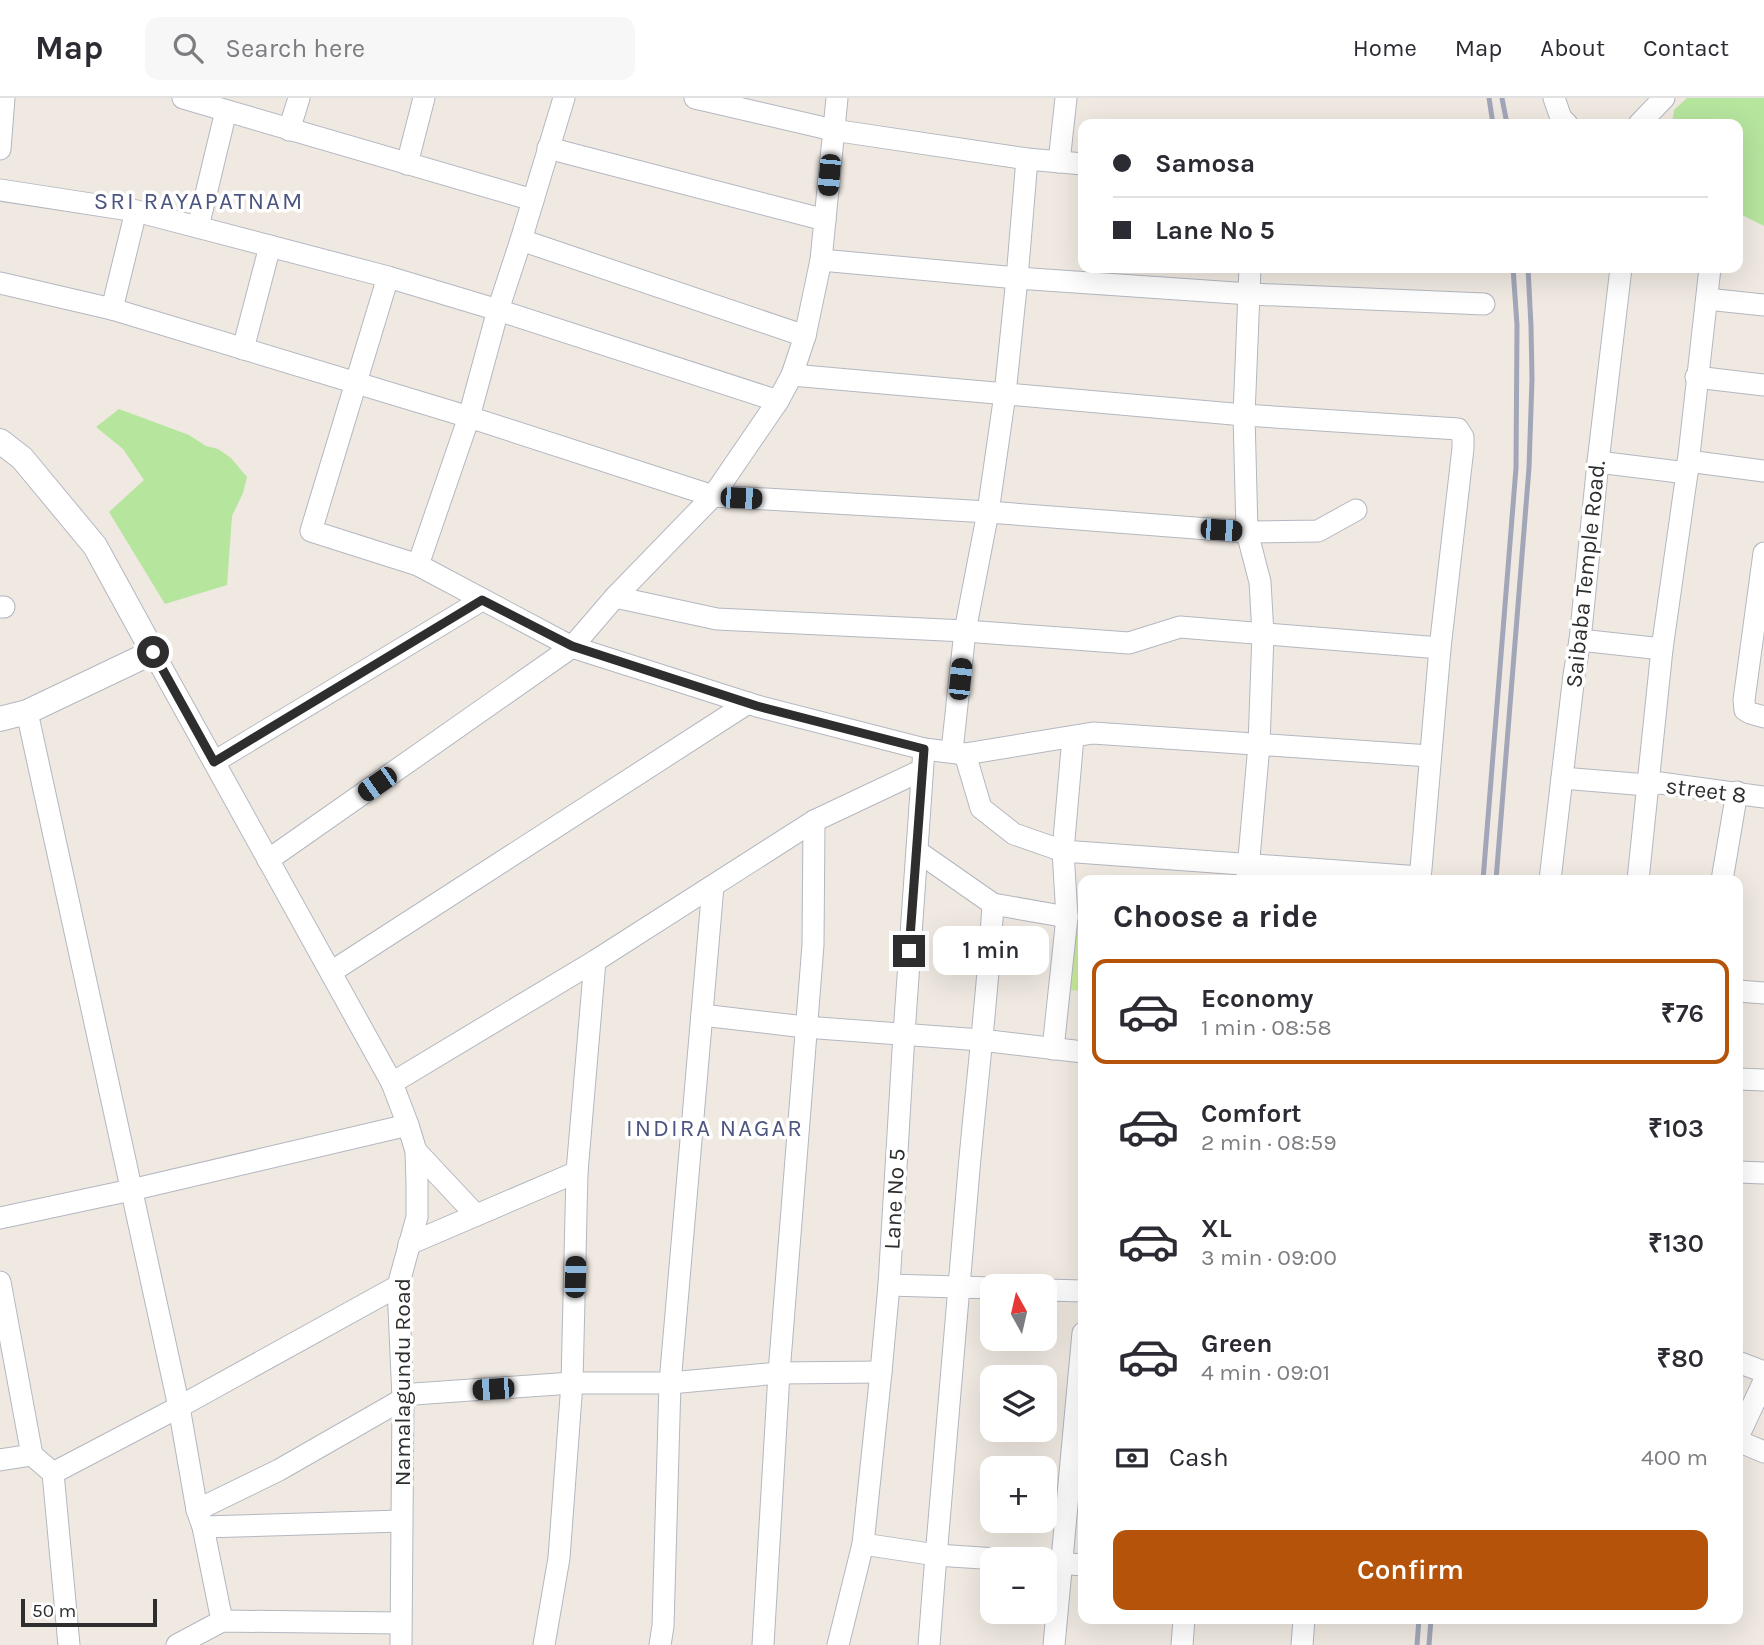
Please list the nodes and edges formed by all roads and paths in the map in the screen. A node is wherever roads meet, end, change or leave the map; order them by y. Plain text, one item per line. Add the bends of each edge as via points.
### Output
1 (4, 98) edge
2 (183, 98) edge
3 (299, 98) edge
4 (424, 98) edge
5 (564, 98) edge
6 (695, 98) edge
7 (836, 98) edge
8 (1066, 98) edge
9 (1554, 98) edge
10 (1664, 98) edge
11 (226, 111) junction
12 (1563, 119) edge
13 (1644, 119) edge
14 (289, 130) junction
15 (833, 131) junction
16 (548, 148) junction
17 (0, 149) edge
18 (1027, 159) junction
19 (1059, 162) junction
20 (407, 164) junction
21 (1078, 164) edge
22 (0, 191) edge
23 (533, 200) junction
24 (136, 211) junction
25 (825, 220) junction
26 (198, 227) junction
27 (521, 240) junction
28 (270, 246) junction
29 (821, 260) junction
30 (1250, 273) edge
31 (1620, 273) edge
32 (1710, 273) edge
33 (388, 277) junction
34 (1017, 278) junction
35 (0, 283) edge
36 (1250, 294) junction
37 (1707, 299) junction
38 (1483, 304) dead end
39 (1764, 305) edge
40 (112, 309) junction
41 (498, 310) junction
42 (805, 336) junction
43 (243, 349) junction
44 (792, 374) junction
45 (1696, 377) junction
46 (355, 383) junction
47 (1764, 385) edge
48 (1005, 394) junction
49 (778, 401) junction
50 (1244, 415) junction
51 (469, 417) junction
52 (0, 441) edge
53 (1598, 462) junction
54 (1687, 467) junction
55 (1764, 471) edge
56 (713, 496) junction
57 (1356, 510) dead end
58 (988, 512) junction
59 (1247, 532) junction
60 (1764, 553) edge
61 (418, 565) junction
62 (615, 597) junction
63 (482, 600) junction
64 (965, 631) junction
65 (1263, 635) junction
66 (1580, 640) junction
67 (572, 646) junction
68 (1440, 648) junction
69 (1662, 649) junction
70 (153, 652) junction
71 (748, 703) junction
72 (27, 712) junction
73 (1764, 717) edge
74 (0, 719) edge
75 (1073, 737) junction
76 (1259, 745) junction
77 (958, 752) junction
78 (1430, 756) junction
79 (923, 759) junction
80 (214, 762) junction
81 (1562, 778) junction
82 (1647, 785) junction
83 (1737, 792) junction
84 (1764, 797) edge
85 (814, 821) junction
86 (917, 851) junction
87 (1063, 851) junction
88 (268, 860) junction
89 (1248, 872) edge
90 (1322, 875) edge
91 (1420, 875) edge
92 (1551, 875) edge
93 (1638, 875) edge
94 (1724, 875) edge
95 (713, 886) junction
96 (993, 904) junction
97 (1067, 916) junction
98 (595, 961) junction
99 (331, 972) junction
100 (1743, 991) edge
101 (1764, 993) edge
102 (702, 1016) junction
103 (806, 1027) junction
104 (904, 1034) junction
105 (981, 1040) junction
106 (1054, 1049) junction
107 (1078, 1051) edge
108 (1743, 1079) edge
109 (1764, 1080) edge
110 (392, 1083) junction
111 (408, 1125) junction
112 (416, 1152) junction
113 (578, 1172) junction
114 (1743, 1172) edge
115 (1764, 1173) edge
116 (131, 1190) junction
117 (476, 1215) junction
118 (0, 1217) edge
119 (409, 1244) junction
120 (0, 1282) edge
121 (889, 1285) junction
122 (398, 1286) junction
123 (958, 1287) junction
124 (980, 1288) edge
125 (1057, 1290) edge
126 (1078, 1291) edge
127 (1743, 1364) edge
128 (881, 1372) junction
129 (1764, 1372) edge
130 (779, 1373) junction
131 (1764, 1381) edge
132 (572, 1383) junction
133 (670, 1383) junction
134 (1078, 1391) edge
135 (402, 1399) junction
136 (179, 1407) junction
137 (1743, 1428) edge
138 (1743, 1442) edge
139 (1764, 1452) edge
140 (32, 1455) junction
141 (0, 1460) edge
142 (53, 1473) junction
143 (200, 1518) junction
144 (401, 1521) junction
145 (863, 1544) junction
146 (936, 1555) junction
147 (980, 1558) edge
148 (1063, 1564) edge
149 (222, 1621) junction
150 (400, 1623) junction
151 (1184, 1624) edge
152 (1304, 1624) edge
153 (69, 1645) edge
154 (177, 1645) edge
155 (401, 1645) edge
156 (544, 1645) edge
157 (660, 1645) edge
158 (763, 1645) edge
159 (838, 1645) edge
160 (929, 1645) edge
161 (1054, 1645) edge
162 (1182, 1645) edge
163 (1302, 1645) edge

1 - 17 street
2 - 11 street
3 - 14 street
4 - 20 street
5 - 16 street
6 - 15 street
7 - 15 street
8 - 19 street
9 - 12 street
10 - 13 street
11 - 14 street
11 - 26 street
14 - 20 street
15 - 18 street
15 - 25 street
16 - 23 street
16 - 25 street
18 - 19 street
18 - 34 street
19 - 21 street
20 - 23 street
22 - 24 street
23 - 27 street
24 - 26 street
24 - 40 street
25 - 29 street
26 - 28 street
27 - 41 street
27 - 42 street
28 - 33 street
28 - 43 street
29 - 34 street
29 - 42 street
30 - 36 street
31 - 53 street, Saibaba Temple Road.
32 - 37 street
33 - 41 street
33 - 46 street
34 - 36 street
34 - 48 street
35 - 40 street
36 - 38 street
36 - 50 street
37 - 39 street
37 - 45 street
40 - 43 street
41 - 49 street
41 - 51 street
42 - 44 street
43 - 46 street
44 - 48 street
44 - 49 street
45 - 47 street
45 - 54 street
46 - 51 street
46 - 61 street via 311,531
48 - 50 street
48 - 58 street
49 - 56 street
50 - 59 street
50 - 68 street via 1458,429 1463,448
51 - 56 street
51 - 61 street
52 - 70 street via 22,458 95,546
53 - 54 street
53 - 66 street, Saibaba Temple Road.
54 - 55 street
54 - 69 street
56 - 58 street
56 - 62 street
57 - 59 street via 1318,531
58 - 59 street
58 - 64 street
59 - 65 street via 1260,582
60 - 73 street via 1744,700 1745,710
61 - 63 street
62 - 64 street via 717,619
62 - 67 street
63 - 67 street
63 - 80 street
64 - 65 street via 1129,643 1180,627
64 - 77 street
65 - 68 street
65 - 76 street
66 - 69 street
66 - 81 street, Saibaba Temple Road.
67 - 71 street
67 - 88 street
68 - 78 street
69 - 82 street
70 - 72 street
70 - 80 street, Namalagundu Road
71 - 79 street
71 - 99 street
72 - 74 street
72 - 116 street
75 - 76 street via 1093,733
75 - 77 street
75 - 87 street
76 - 78 street
76 - 89 street
77 - 79 street
77 - 87 street via 981,808 1014,834
78 - 91 street
79 - 85 street
79 - 86 street, Lane No 5
80 - 88 street, Namalagundu Road
81 - 82 street, street 8
81 - 92 street, Saibaba Temple Road.
82 - 83 street, street 8
82 - 93 street
83 - 84 street, street 8
83 - 94 street
85 - 95 street
85 - 103 street via 813,944
86 - 96 street
86 - 104 street, Lane No 5
87 - 89 street
87 - 97 street
88 - 99 street, Namalagundu Road
89 - 90 street
95 - 98 street
95 - 102 street
96 - 97 street
96 - 105 street
97 - 106 street
98 - 110 street
98 - 113 street
99 - 110 street, Namalagundu Road
100 - 101 street
102 - 103 street
102 - 133 street
103 - 104 street
103 - 130 street
104 - 105 street
104 - 121 street, Lane No 5
105 - 106 street
105 - 123 street
106 - 107 street
108 - 109 street
110 - 111 street, Namalagundu Road
111 - 112 street, Namalagundu Road
111 - 116 street
112 - 117 street
112 - 119 street, Namalagundu Road via 416,1217
113 - 117 street
113 - 132 street
114 - 115 street
116 - 118 street
116 - 136 street
117 - 119 street
119 - 122 street, Namalagundu Road
120 - 140 street
121 - 123 street
121 - 128 street, Lane No 5
122 - 135 street, Namalagundu Road
122 - 136 street
123 - 124 street
123 - 146 street
125 - 126 street
127 - 129 street
128 - 130 street
128 - 145 street, Lane No 5
130 - 133 street
130 - 158 street
131 - 137 street
132 - 133 street
132 - 135 street via 414,1394
132 - 156 street via 559,1558
133 - 157 street
134 - 148 street
135 - 143 street
135 - 144 street, Namalagundu Road
136 - 142 street
136 - 143 street
138 - 139 street
140 - 141 street
140 - 142 street
142 - 153 street
143 - 144 street
143 - 149 street
144 - 150 street, Namalagundu Road
145 - 146 street
145 - 159 street, Lane No 5
146 - 147 street
146 - 160 street
148 - 161 street
149 - 150 street
149 - 154 street
150 - 155 street, Namalagundu Road
151 - 162 street
152 - 163 street

